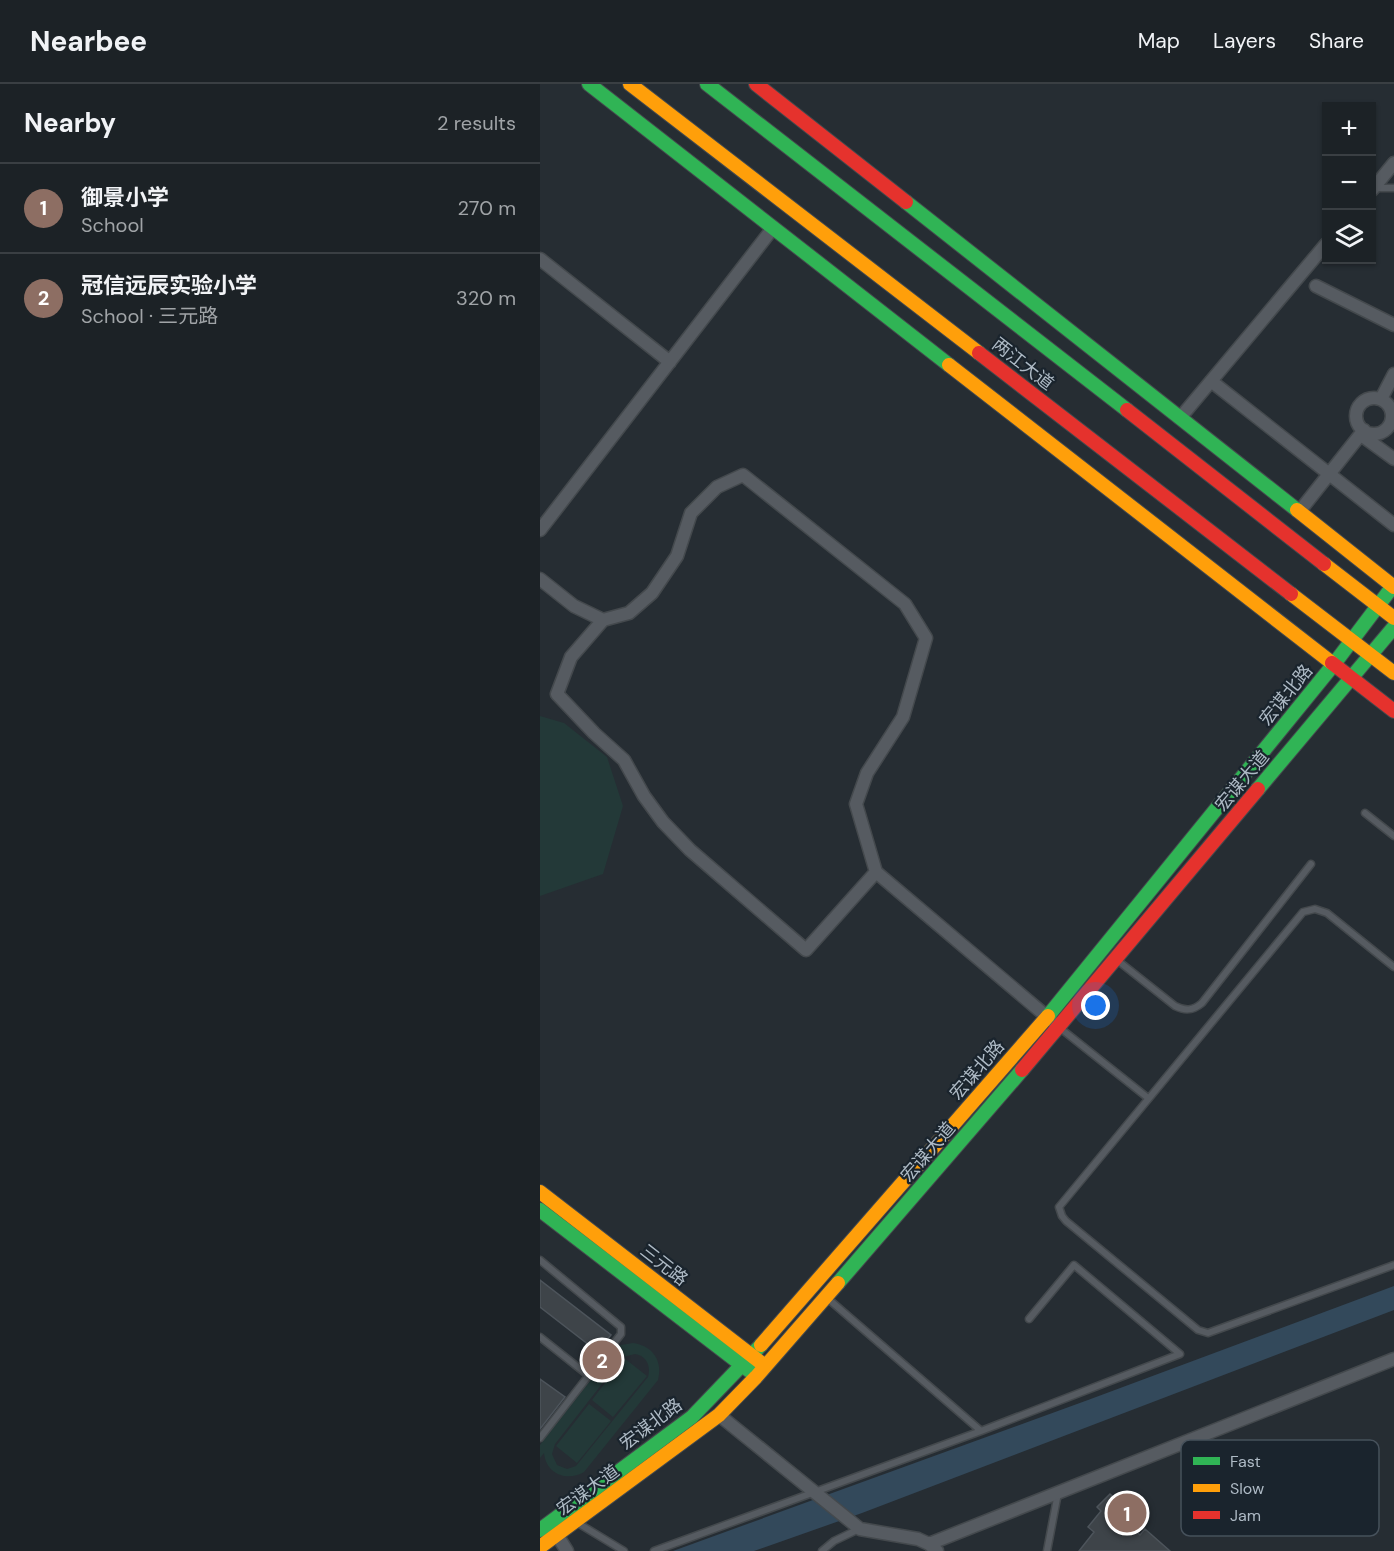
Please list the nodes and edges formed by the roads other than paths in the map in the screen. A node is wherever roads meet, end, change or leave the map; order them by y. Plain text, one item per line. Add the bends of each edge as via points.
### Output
1 (589, 84) edge
2 (630, 84) edge
3 (707, 84) edge
4 (756, 84) edge
5 (1394, 163) edge
6 (1376, 184) edge
7 (1394, 188) edge
8 (1376, 189) edge
9 (773, 228) junction
10 (1322, 248) edge
11 (540, 259) edge
12 (1316, 286) dead end
13 (1394, 325) edge
14 (670, 362) junction
15 (1394, 374) edge
16 (1211, 381) junction
17 (1381, 399) junction
18 (1180, 418) junction
19 (1393, 419) edge
20 (1363, 433) junction
21 (1394, 459) edge
22 (1329, 474) junction
23 (1299, 512) junction
24 (1394, 525) edge
25 (540, 530) edge
26 (540, 579) edge
27 (1394, 587) edge
28 (1378, 606) junction
29 (1394, 618) edge
30 (603, 620) junction
31 (1394, 627) edge
32 (1352, 640) junction
33 (1371, 655) junction
34 (1334, 664) junction
35 (1394, 673) edge
36 (1352, 678) junction
37 (1394, 711) edge
38 (1365, 813) dead end
39 (1394, 836) edge
40 (1311, 864) dead end
41 (876, 872) junction
42 (1117, 959) junction
43 (1394, 967) edge
44 (1047, 1017) junction
45 (1059, 1028) junction
46 (1148, 1098) junction
47 (540, 1192) edge
48 (540, 1209) edge
49 (540, 1260) edge
50 (1394, 1265) edge
51 (826, 1297) junction
52 (1029, 1320) dead end
53 (540, 1337) edge
54 (1394, 1359) edge
55 (747, 1361) junction
56 (761, 1371) junction
57 (589, 1376) junction
58 (719, 1415) junction
59 (981, 1431) junction
60 (540, 1438) edge
61 (1191, 1440) edge
62 (1181, 1444) edge
63 (813, 1492) junction
64 (1058, 1493) junction
65 (576, 1522) junction
66 (860, 1529) junction
67 (540, 1530) edge
68 (562, 1544) edge
69 (540, 1547) edge
70 (933, 1548) edge
71 (624, 1551) edge
72 (654, 1551) edge
73 (822, 1551) edge
74 (1047, 1551) edge

1 - 9 main road
2 - 32 main road, 两江大道
3 - 28 main road, 两江大道
4 - 18 main road
5 - 6 street
7 - 8 lane
9 - 14 street
9 - 34 main road
10 - 16 street
11 - 14 street
12 - 13 street
14 - 25 street
15 - 17 street
16 - 18 street
16 - 22 street
17 - 19 street via 1390,407
17 - 20 street via 1369,399 1359,407 1357,418
18 - 23 main road
19 - 20 street via 1382,432
20 - 21 street
20 - 22 street
22 - 23 street
22 - 24 street
23 - 27 main road
26 - 30 street via 574,606
27 - 28 main road, 宏谋北路
28 - 29 main road, 两江大道
28 - 32 main road, 宏谋北路
30 - 41 street via 571,657 557,694 624,760 663,822 690,850 806,950
30 - 41 street via 629,613 652,593 677,556 691,513 717,487 742,475 905,604 926,638 903,717 867,773 856,804
31 - 33 main road, 宏谋大道
32 - 33 main road, 两江大道
32 - 34 main road, 宏谋北路
33 - 35 main road, 两江大道
33 - 36 main road, 宏谋大道
34 - 36 main road
34 - 44 main road, 宏谋北路
36 - 37 main road
36 - 42 main road, 宏谋大道
38 - 39 lane
40 - 42 lane via 1194,1009 1175,1006
41 - 44 street
42 - 45 main road, 宏谋大道
43 - 46 lane via 1327,913 1306,910
44 - 45 street
44 - 55 main road, 宏谋北路
45 - 46 lane
45 - 51 main road, 宏谋大道
46 - 50 lane via 1060,1203 1059,1212 1198,1330 1208,1333
47 - 55 main road, 三元路
48 - 55 main road, 三元路
49 - 57 lane via 621,1327 621,1334
51 - 56 main road, 宏谋大道
51 - 59 lane
52 - 59 lane via 1074,1264 1180,1354
53 - 57 lane
54 - 61 street
55 - 56 main road, 三元路
55 - 67 main road, 宏谋北路 via 692,1417
56 - 58 main road, 宏谋大道
57 - 60 lane
58 - 63 street
58 - 65 main road, 宏谋大道
59 - 63 lane
62 - 64 street
63 - 66 street
63 - 72 lane
64 - 70 street
64 - 74 lane
65 - 68 main road, 宏谋大道
65 - 71 lane
66 - 70 street via 918,1539
66 - 73 lane
68 - 69 main road, 宏谋大道

